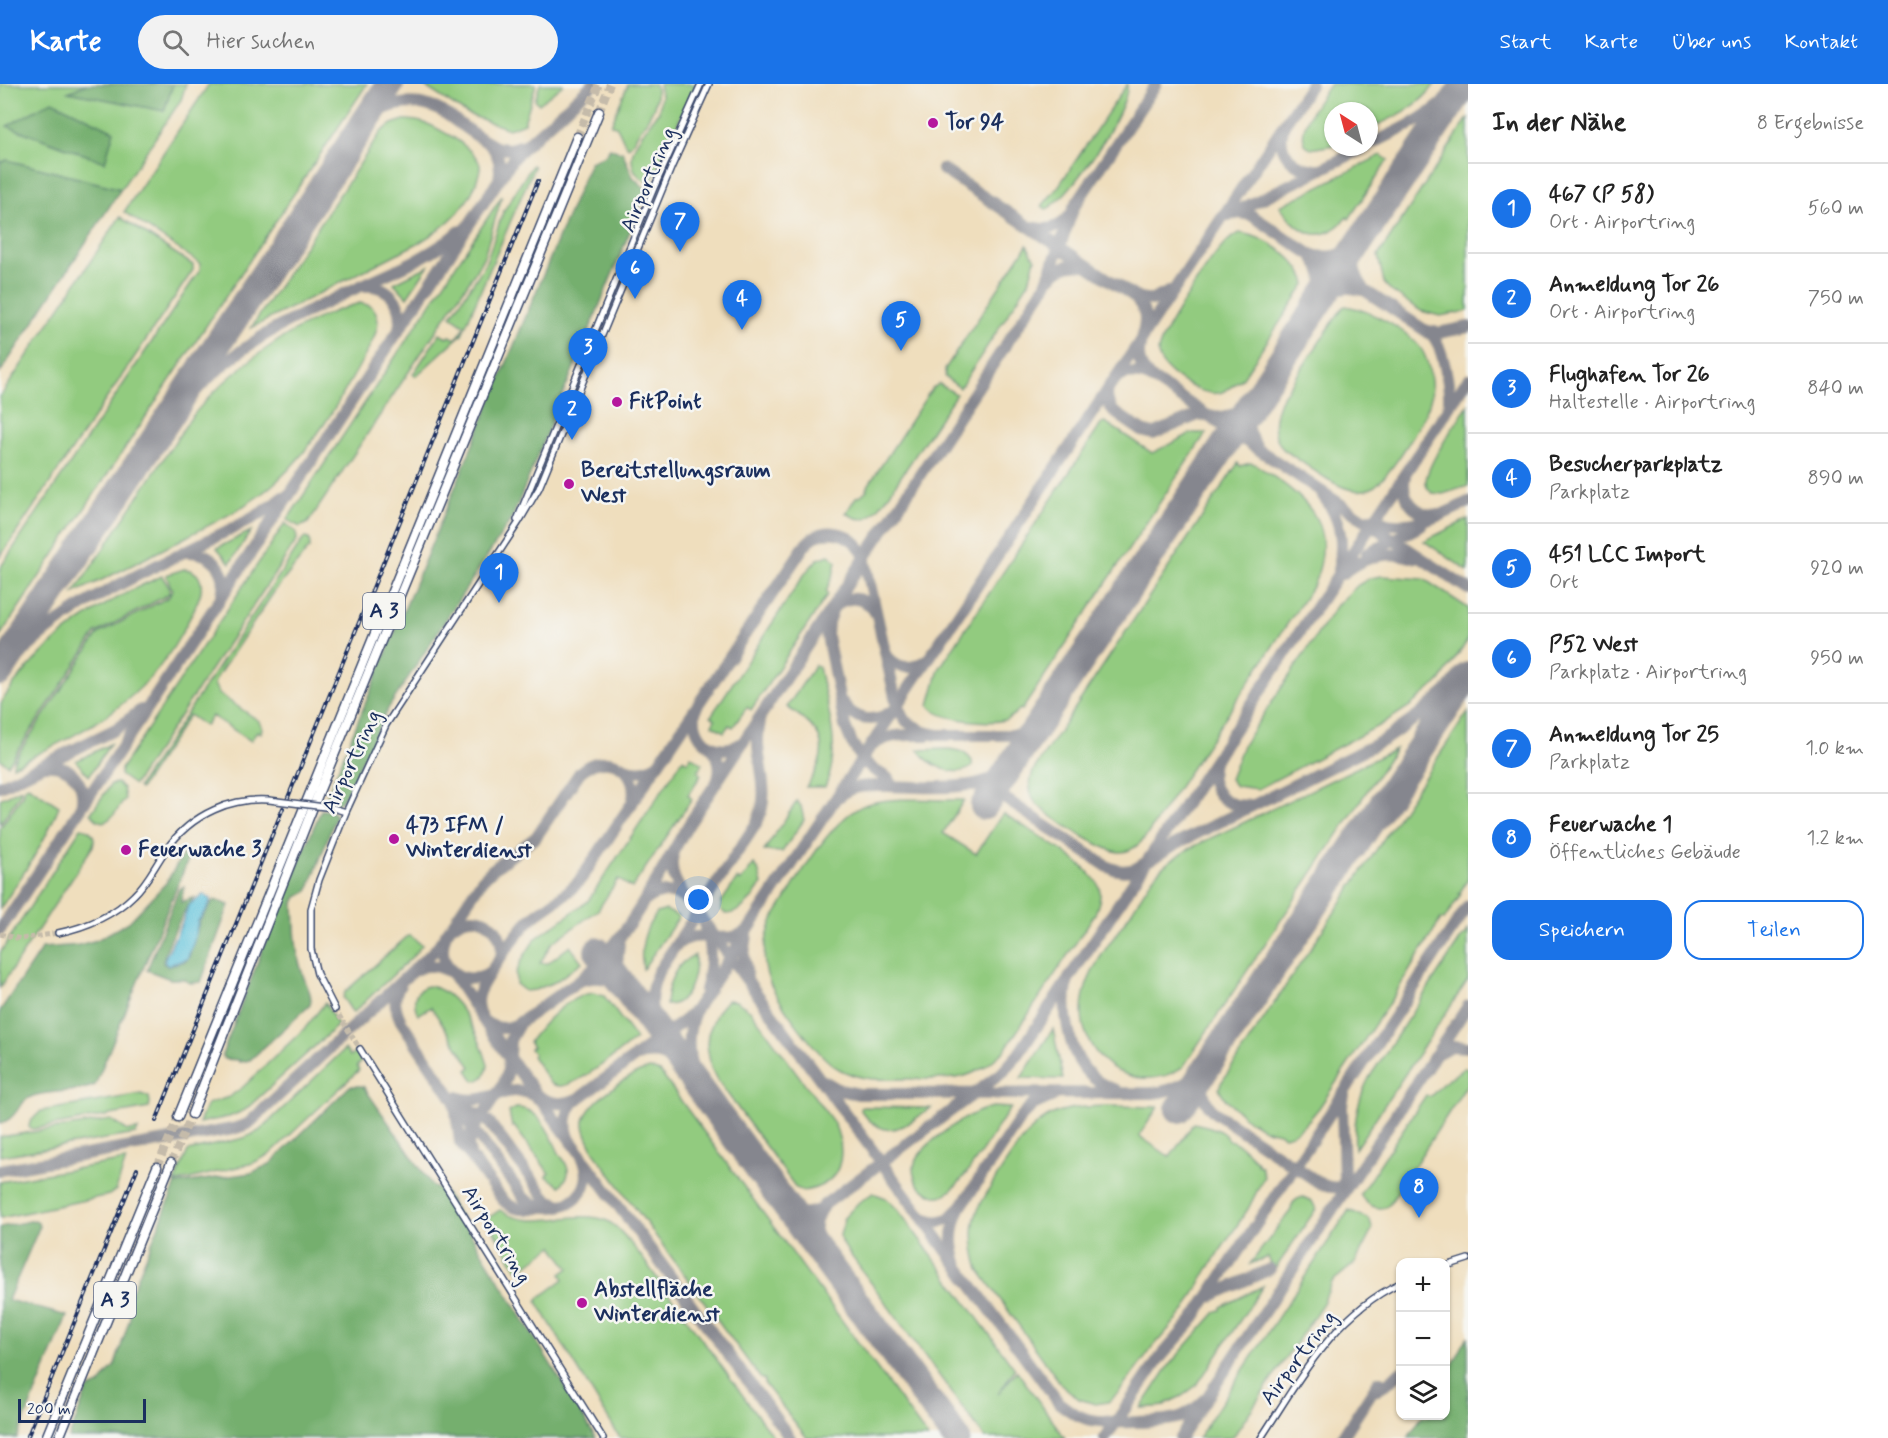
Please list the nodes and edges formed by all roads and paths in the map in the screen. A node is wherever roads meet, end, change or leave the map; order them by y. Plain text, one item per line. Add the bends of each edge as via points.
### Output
1 (701, 84) edge
2 (710, 84) edge
3 (599, 112) tunnel mouth
4 (577, 137) tunnel mouth
5 (501, 550) junction
6 (346, 812) junction
7 (57, 933) tunnel mouth
8 (335, 1009) tunnel mouth
9 (360, 1049) tunnel mouth
10 (192, 1114) tunnel mouth
11 (178, 1117) tunnel mouth
12 (171, 1163) tunnel mouth
13 (157, 1167) tunnel mouth
14 (1468, 1259) edge
15 (1450, 1265) edge
16 (1396, 1286) edge
17 (46, 1438) edge
18 (59, 1438) edge
19 (603, 1438) edge
20 (1261, 1438) edge

1 - 5 street, Airportring via 654,188 526,501
2 - 5 street, Airportring via 672,166 545,475
3 - 10 highway, A 3 via 315,803
4 - 11 highway, A 3
5 - 6 street, Airportring via 386,725
6 - 7 street, bridge via 277,801 230,804 199,817 178,835 145,882 121,907 93,923
6 - 8 street, Airportring via 314,895 309,926 315,969
9 - 19 street, Airportring
12 - 18 highway, A 3
13 - 17 highway, A 3
14 - 15 street
16 - 20 street, Airportring via 1364,1305 1332,1336

